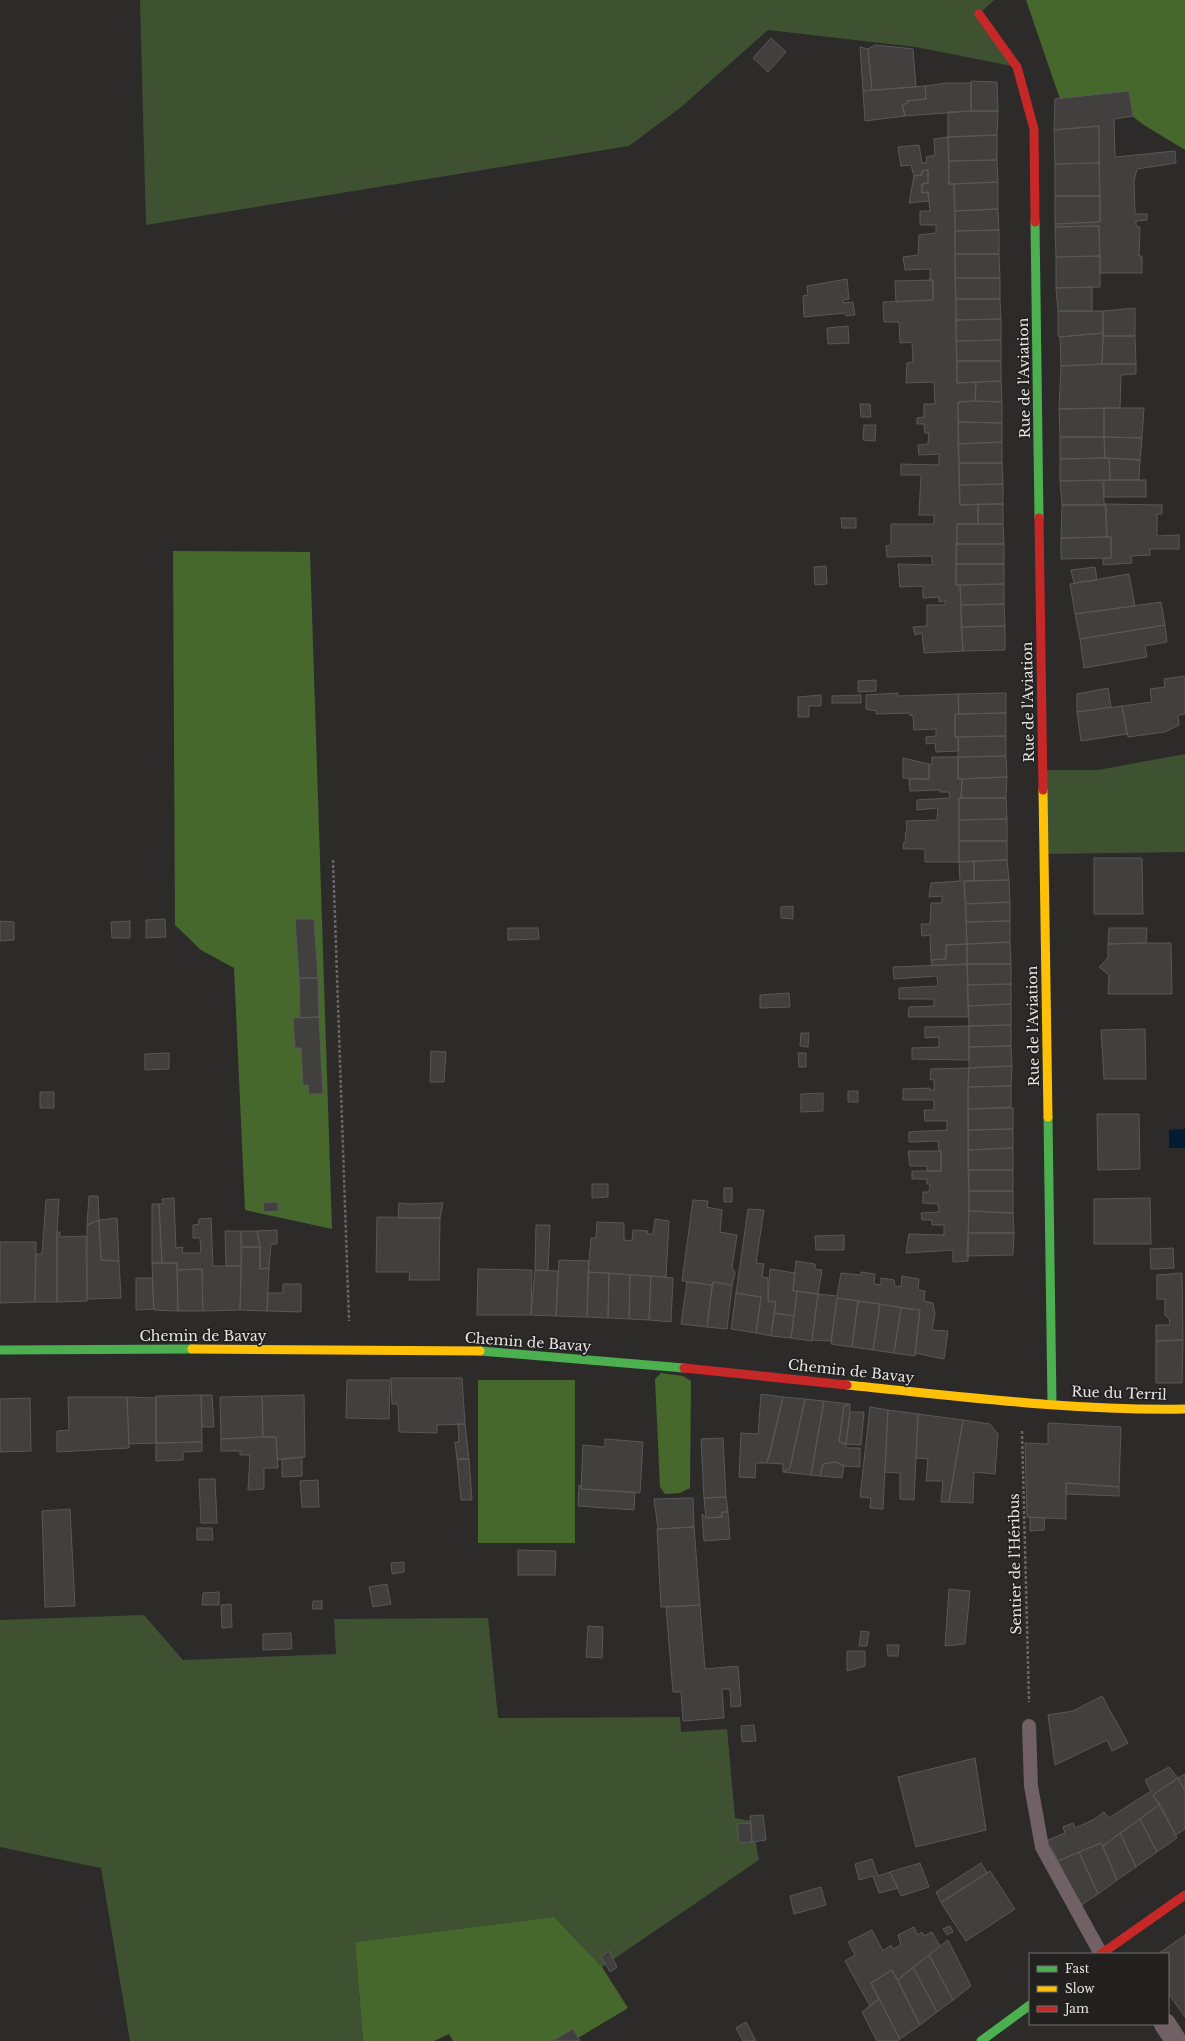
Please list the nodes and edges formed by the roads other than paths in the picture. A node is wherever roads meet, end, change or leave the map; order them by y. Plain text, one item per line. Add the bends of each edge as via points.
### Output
1 (979, 14) dead end
2 (0, 1350) edge
3 (1052, 1404) junction
4 (1185, 1410) edge
5 (1029, 1726) road end
6 (1185, 1895) edge
7 (1109, 1952) edge
8 (1029, 2006) edge
9 (1166, 2025) edge
10 (981, 2041) edge
11 (1176, 2041) edge

1 - 3 street, Rue de l'Aviation via 1017,67 1034,129
2 - 3 street, Chemin de Bavay via 484,1351
3 - 4 street, Rue du Terril via 1134,1410
5 - 7 lane via 1031,1786 1042,1846
6 - 7 street
8 - 10 street
9 - 11 street

